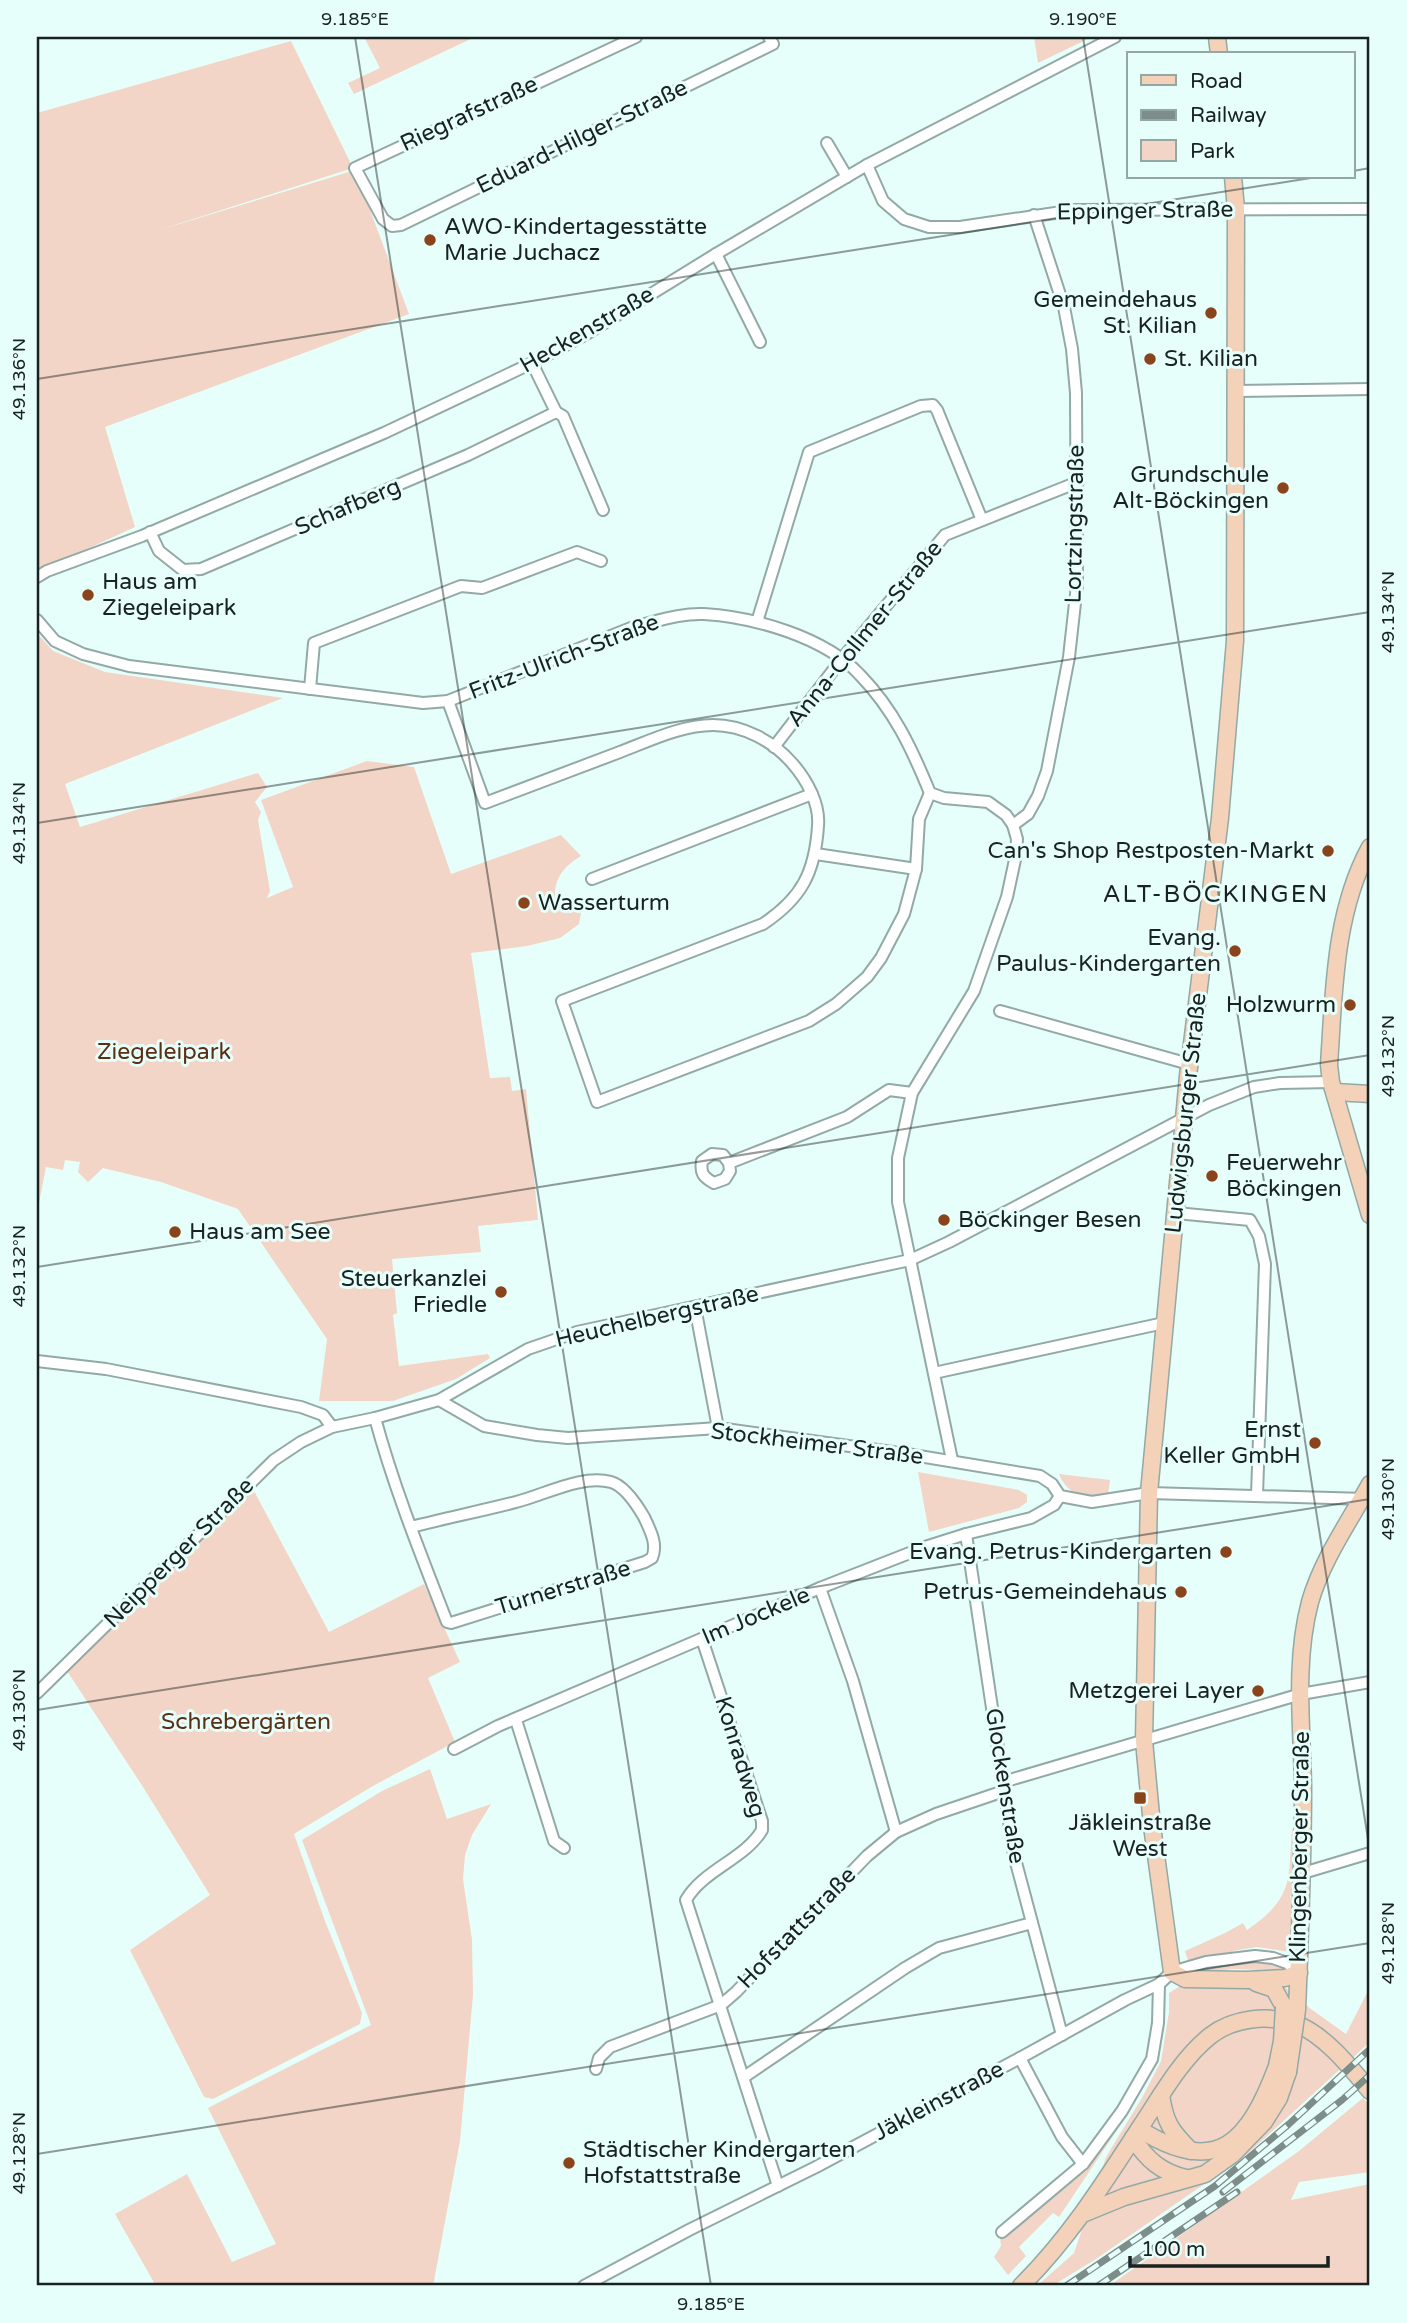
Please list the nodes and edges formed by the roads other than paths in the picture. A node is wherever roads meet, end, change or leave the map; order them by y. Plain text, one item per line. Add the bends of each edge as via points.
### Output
1 (636, 37) edge
2 (769, 37) edge
3 (1115, 37) edge
4 (827, 142) dead end
5 (867, 165) junction
6 (847, 177) junction
7 (1233, 178) edge
8 (1236, 209) junction
9 (1370, 209) edge
10 (1034, 215) junction
11 (383, 219) joint
12 (716, 254) junction
13 (760, 342) dead end
14 (532, 363) junction
15 (1370, 389) edge
16 (1236, 391) junction
17 (556, 411) junction
18 (1078, 482) junction
19 (603, 510) dead end
20 (982, 520) junction
21 (150, 533) junction
22 (601, 561) dead end
23 (37, 577) edge
24 (37, 620) edge
25 (757, 622) junction
26 (841, 660) junction
27 (310, 689) junction
28 (447, 701) junction
29 (774, 747) junction
30 (930, 793) junction
31 (812, 794) junction
32 (1013, 825) junction
33 (1370, 847) edge
34 (816, 855) junction
35 (916, 869) junction
36 (592, 879) dead end
37 (1000, 1011) dead end
38 (1189, 1064) junction
39 (1333, 1087) junction
40 (912, 1093) junction
41 (1370, 1094) edge
42 (1185, 1118) junction
43 (729, 1163) dead end
44 (1176, 1213) junction
45 (1370, 1215) edge
46 (910, 1260) junction
47 (695, 1307) junction
48 (1164, 1323) junction
49 (37, 1361) edge
50 (934, 1373) junction
51 (439, 1400) junction
52 (375, 1418) junction
53 (332, 1427) junction
54 (718, 1428) junction
55 (952, 1460) junction
56 (1370, 1484) edge
57 (1149, 1493) junction
58 (1257, 1495) junction
59 (1060, 1496) junction
60 (1366, 1499) edge
61 (411, 1527) junction
62 (966, 1534) junction
63 (820, 1588) junction
64 (702, 1639) junction
65 (1370, 1682) edge
66 (37, 1693) edge
67 (1301, 1694) junction
68 (516, 1720) junction
69 (1144, 1741) junction
70 (454, 1749) dead end
71 (1004, 1787) junction
72 (895, 1832) junction
73 (564, 1847) dead end
74 (1370, 1853) edge
75 (1303, 1873) junction
76 (1032, 1923) junction
77 (1172, 1972) junction
78 (1298, 1973) junction
79 (1247, 1980) junction
80 (1159, 1984) junction
81 (721, 2006) junction
82 (1290, 2008) junction
83 (1062, 2035) junction
84 (1020, 2058) junction
85 (596, 2069) dead end
86 (1283, 2069) junction
87 (744, 2077) junction
88 (1370, 2091) edge
89 (1161, 2095) junction
90 (1136, 2134) junction
91 (1193, 2152) junction
92 (1083, 2164) junction
93 (1188, 2178) junction
94 (778, 2186) junction
95 (1085, 2213) junction
96 (1002, 2232) dead end
97 (584, 2286) edge
98 (1021, 2286) edge

1 - 11 street, Riegrafstraße via 355,168
2 - 11 street, Eduard-Hilger-Straße via 773,44 401,225
3 - 5 street, Heckenstraße
4 - 6 street
5 - 6 street, Heckenstraße
5 - 10 street, Eppinger Straße via 883,201 904,219 929,227 960,227
6 - 12 street, Heckenstraße
7 - 8 street, Ludwigsburger Straße
8 - 9 street, Eppinger Straße
8 - 10 street, Eppinger Straße via 1075,210
8 - 16 street, Ludwigsburger Straße
10 - 18 street, Lortzingstraße via 1064,307 1072,349
12 - 13 street
12 - 14 street, Heckenstraße
14 - 17 street
14 - 21 street, Heckenstraße via 384,433
15 - 16 street
16 - 38 street, Ludwigsburger Straße via 1235,640 1220,818
17 - 19 street via 563,416
17 - 21 street, Schafberg via 468,455 201,569 183,570 159,551
18 - 20 street, Anna-Collmer-Straße
18 - 32 street, Lortzingstraße via 1077,584 1059,715 1038,796 1028,814
20 - 25 street via 933,405 809,452
20 - 26 street, Anna-Collmer-Straße via 946,535
21 - 23 street, Heckenstraße
22 - 27 street via 577,552 482,588 461,586 314,643
24 - 27 street, Fritz-Ulrich-Straße via 55,641 129,666
25 - 26 street, Fritz-Ulrich-Straße via 802,635
25 - 28 street, Fritz-Ulrich-Straße via 702,614 636,626
26 - 29 street, Anna-Collmer-Straße
26 - 30 street, Fritz-Ulrich-Straße via 859,673 893,716
27 - 28 street, Fritz-Ulrich-Straße via 423,703
28 - 29 street via 485,803 678,731 713,725 741,729
29 - 31 street via 796,767
30 - 32 street via 988,802
30 - 35 street via 919,820
31 - 34 street via 818,818
31 - 36 street
32 - 40 street via 1016,855 1007,897 974,991
33 - 39 street via 1348,899 1337,964 1329,1065
34 - 35 street
34 - 35 street via 795,896 763,924 562,1001 597,1102 779,1034 836,1004 881,958 904,914
37 - 38 street
38 - 42 street, Ludwigsburger Straße
39 - 41 street
39 - 42 street, Heuchelbergstraße via 1280,1083 1254,1087
39 - 45 street
40 - 43 street via 889,1090 847,1117
40 - 46 street via 898,1158 898,1202
42 - 44 street, Ludwigsburger Straße
42 - 46 street, Heuchelbergstraße
44 - 48 street, Ludwigsburger Straße
44 - 58 street via 1250,1220 1259,1236 1265,1264
46 - 47 street, Heuchelbergstraße
46 - 50 street
47 - 51 street, Heuchelbergstraße via 577,1332 528,1349
47 - 54 street
48 - 50 street
48 - 57 street, Ludwigsburger Straße
49 - 53 street via 301,1407 323,1415
50 - 55 street
51 - 52 street, Heuchelbergstraße
51 - 54 street, Stockheimer Straße via 484,1426 557,1437
52 - 53 street, Heuchelbergstraße
52 - 61 street, Turnerstraße
53 - 66 street, Neipperger Straße via 274,1460
54 - 55 street, Stockheimer Straße
55 - 59 street, Stockheimer Straße via 1040,1476 1052,1483
56 - 60 street, Klingenberger Straße
57 - 58 street, Stockheimer Straße
57 - 59 street, Stockheimer Straße via 1092,1502
57 - 69 street, Ludwigsburger Straße
58 - 60 street, Stockheimer Straße
59 - 62 street, Im Jockele via 1054,1505 1031,1518
60 - 67 street, Klingenberger Straße via 1331,1552 1311,1600
61 - 61 street, Turnerstraße via 447,1622 452,1623 645,1562 652,1558 655,1547 629,1495 614,1483 601,1481
62 - 63 street, Im Jockele
62 - 71 street, Glockenstraße
63 - 64 street, Im Jockele
63 - 72 street via 853,1681
64 - 68 street, Im Jockele
64 - 81 street, Konradweg via 762,1821 758,1837 686,1900
65 - 67 street, Hofstattstraße
67 - 69 street, Hofstattstraße
67 - 75 street, Klingenberger Straße
68 - 70 street, Im Jockele
68 - 73 street via 554,1841
69 - 71 street, Hofstattstraße
69 - 77 street, Ludwigsburger Straße
71 - 72 street, Hofstattstraße
71 - 76 street, Glockenstraße via 1014,1855
72 - 81 street, Hofstattstraße
74 - 75 street
75 - 78 street, Klingenberger Straße
76 - 83 street, Glockenstraße
76 - 87 street via 939,1948
77 - 78 street, Jäkleinstraße via 1255,1956 1287,1963
77 - 79 street via 1185,1979
77 - 80 street, Jäkleinstraße
78 - 79 street
78 - 82 street, Klingenberger Straße
79 - 82 street via 1274,1989
80 - 83 street, Jäkleinstraße
80 - 92 street via 1152,2059
81 - 85 street, Hofstattstraße via 610,2048 599,2058
81 - 87 street
82 - 86 street, Klingenberger Straße, bridge
83 - 84 street, Jäkleinstraße
84 - 92 street via 1062,2137
84 - 94 street, Jäkleinstraße
86 - 91 street via 1241,2133 1211,2151
86 - 93 street, Klingenberger Straße via 1279,2098 1250,2139 1205,2174
87 - 94 street
88 - 89 street via 1313,2034 1297,2024 1262,2018 1231,2025 1210,2036
89 - 90 street
89 - 91 street via 1166,2122
90 - 91 street
90 - 93 street via 1153,2164
90 - 95 street
92 - 96 street
93 - 95 street, Klingenberger Straße
94 - 97 street, Jäkleinstraße
95 - 98 street

